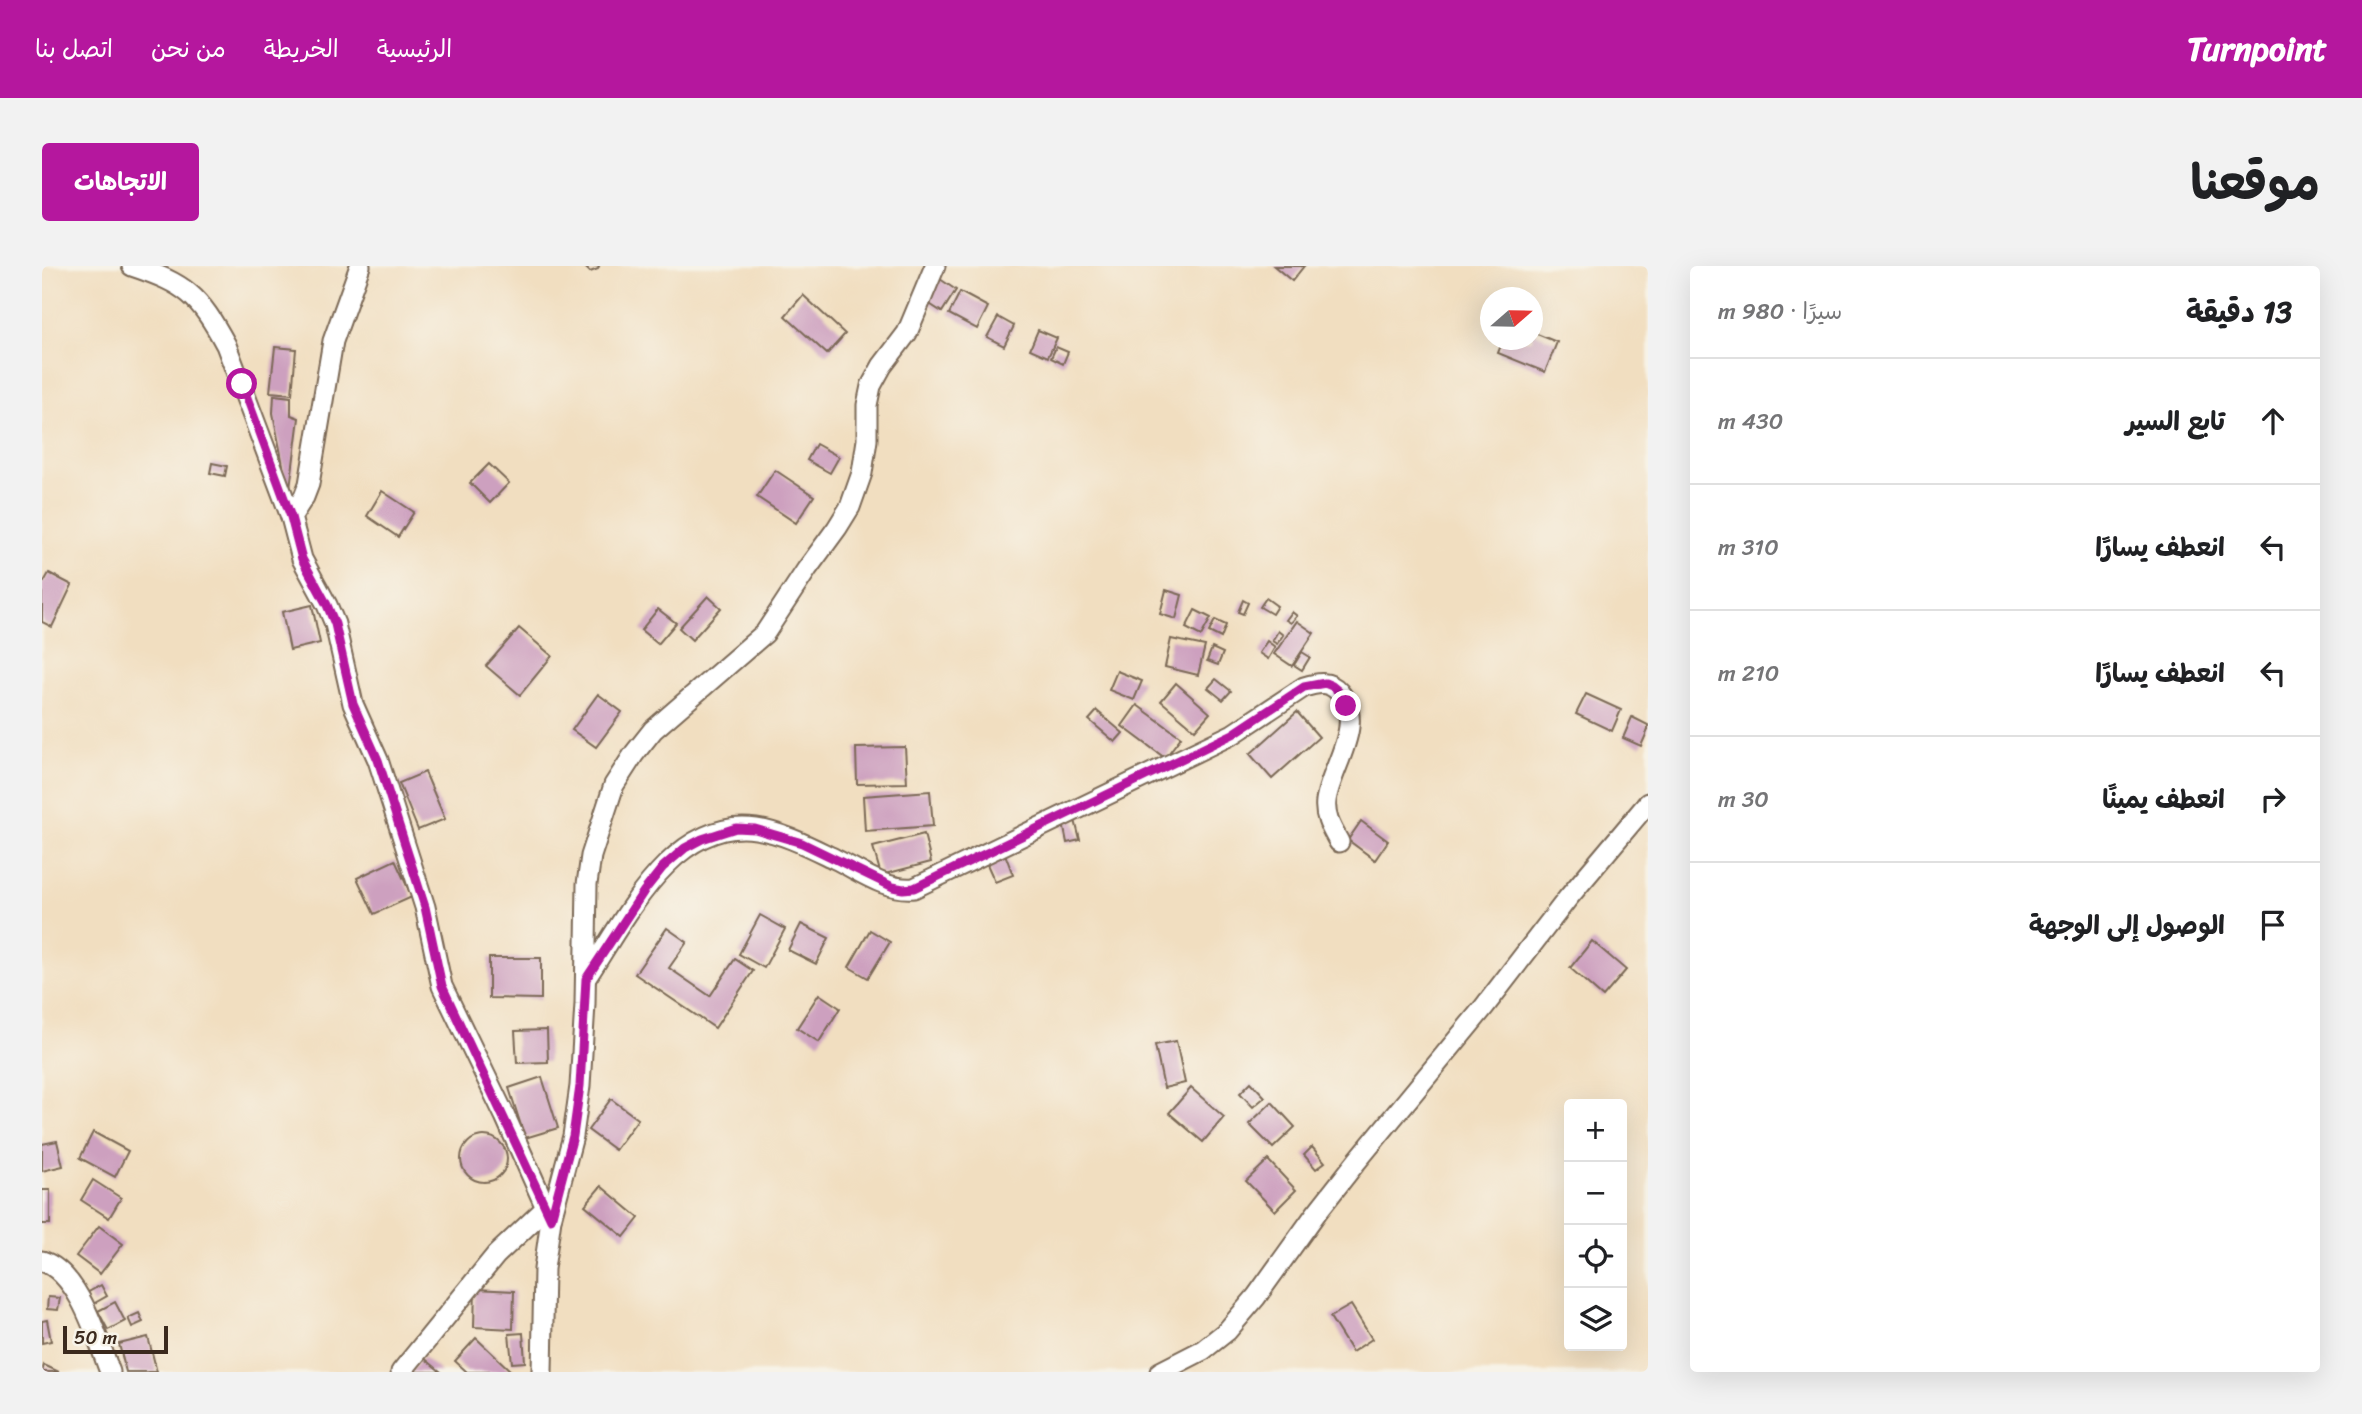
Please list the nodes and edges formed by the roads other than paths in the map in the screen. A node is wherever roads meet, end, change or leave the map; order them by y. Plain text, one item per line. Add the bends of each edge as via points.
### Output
1 (132, 266) edge
2 (360, 266) edge
3 (934, 266) edge
4 (291, 517) junction
5 (1648, 803) edge
6 (1339, 842) dead end
7 (586, 979) junction
8 (548, 1214) junction
9 (42, 1261) edge
10 (110, 1372) edge
11 (401, 1372) edge
12 (542, 1372) edge
13 (1160, 1372) edge

1 - 4 street via 186,289 213,321 242,384
2 - 4 street via 333,341 309,484
3 - 7 street via 907,333 871,386 862,473 850,508 765,633 653,730 614,785 587,884
4 - 8 street via 302,559 335,624 353,704 378,760 425,907 442,986
5 - 13 street via 1357,1161 1234,1323 1203,1350
6 - 7 street via 1326,817 1326,802 1347,737 1346,706 1332,686 1315,684 1233,734 914,888 893,887 802,843 755,829 736,828 702,839 663,867
7 - 8 street via 573,1136
8 - 11 street via 496,1255
8 - 12 street
9 - 10 street via 64,1275 75,1292

